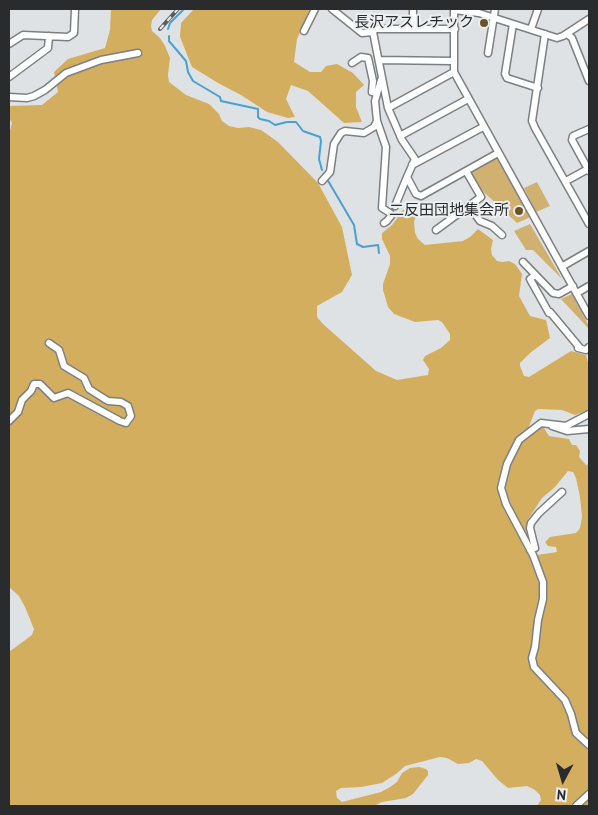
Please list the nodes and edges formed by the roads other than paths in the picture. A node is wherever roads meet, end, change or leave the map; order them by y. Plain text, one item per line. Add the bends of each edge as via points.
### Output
1 (75, 9) edge
2 (314, 9) edge
3 (332, 9) edge
4 (413, 9) edge
5 (454, 9) edge
6 (495, 9) edge
7 (538, 9) edge
8 (494, 18) junction
9 (589, 19) edge
10 (513, 24) junction
11 (413, 29) junction
12 (531, 29) junction
13 (455, 30) junction
14 (304, 31) dead end
15 (372, 32) junction
16 (545, 34) junction
17 (567, 34) junction
18 (49, 36) junction
19 (9, 44) edge
20 (138, 53) dead end
21 (488, 53) dead end
22 (378, 60) junction
23 (453, 61) junction
24 (352, 63) dead end
25 (587, 70) edge
26 (454, 72) junction
27 (9, 77) edge
28 (382, 79) junction
29 (589, 81) edge
30 (538, 88) junction
31 (376, 93) junction
32 (9, 97) edge
33 (468, 99) junction
34 (388, 108) junction
35 (377, 121) junction
36 (483, 127) junction
37 (589, 128) edge
38 (400, 136) junction
39 (498, 154) junction
40 (412, 166) junction
41 (589, 170) edge
42 (466, 171) junction
43 (407, 177) junction
44 (322, 181) dead end
45 (566, 181) junction
46 (395, 206) dead end
47 (469, 206) junction
48 (384, 223) dead end
49 (589, 224) edge
50 (436, 230) dead end
51 (502, 235) dead end
52 (589, 251) edge
53 (523, 262) dead end
54 (563, 266) junction
55 (535, 275) junction
56 (573, 286) junction
57 (589, 286) edge
58 (577, 293) junction
59 (589, 316) edge
60 (49, 342) dead end
61 (589, 348) edge
62 (589, 414) edge
63 (9, 420) edge
64 (552, 424) junction
65 (589, 428) edge
66 (562, 492) dead end
67 (530, 550) junction
68 (589, 745) edge
69 (589, 794) edge
70 (576, 806) edge

1 - 18 street via 74,33 68,37
2 - 14 street
3 - 15 street via 362,33
4 - 11 street
5 - 8 street
5 - 13 street
6 - 8 street
7 - 12 street
8 - 10 street
8 - 21 street
9 - 17 street
10 - 12 street
10 - 30 street via 505,74 507,78
11 - 13 street
11 - 15 street via 375,29
12 - 16 street
13 - 23 street
15 - 22 street
16 - 17 street via 557,38
16 - 30 street
17 - 25 street
18 - 19 street via 23,34
18 - 27 street via 48,48
20 - 32 street via 101,60 66,72 34,96
22 - 23 street
22 - 28 street
23 - 26 street
24 - 31 street via 361,57 368,58 372,92
25 - 29 street
26 - 33 street
26 - 34 street
28 - 31 street
28 - 34 street
30 - 45 street via 532,121
31 - 35 street
33 - 36 street
33 - 38 street
34 - 38 street
35 - 44 street via 371,130 364,133 341,133 334,144 330,172
35 - 48 street via 386,147 382,208 391,216
36 - 39 street
36 - 40 street
37 - 41 street via 573,136 572,140
38 - 40 street via 415,159
39 - 42 street
39 - 54 street
40 - 43 street
41 - 45 street
42 - 43 street via 420,196
42 - 47 street via 482,197
43 - 46 street
45 - 49 street
47 - 50 street
47 - 51 street via 480,222 492,226
52 - 54 street
53 - 55 street
54 - 56 street
55 - 56 street via 553,293 559,294
55 - 61 street via 530,280 549,313 578,348
56 - 58 street
57 - 58 street
58 - 59 street
60 - 63 street via 59,350 64,366 84,378 89,389 108,401 128,406 131,416 126,423 68,394 54,398 40,384 34,384 18,412
62 - 64 street via 566,426
64 - 65 street via 562,431
64 - 67 street via 541,422 518,440 501,488
66 - 67 street via 531,522 535,548
67 - 68 street via 543,582 532,658 534,667 565,700 576,733
69 - 70 street

